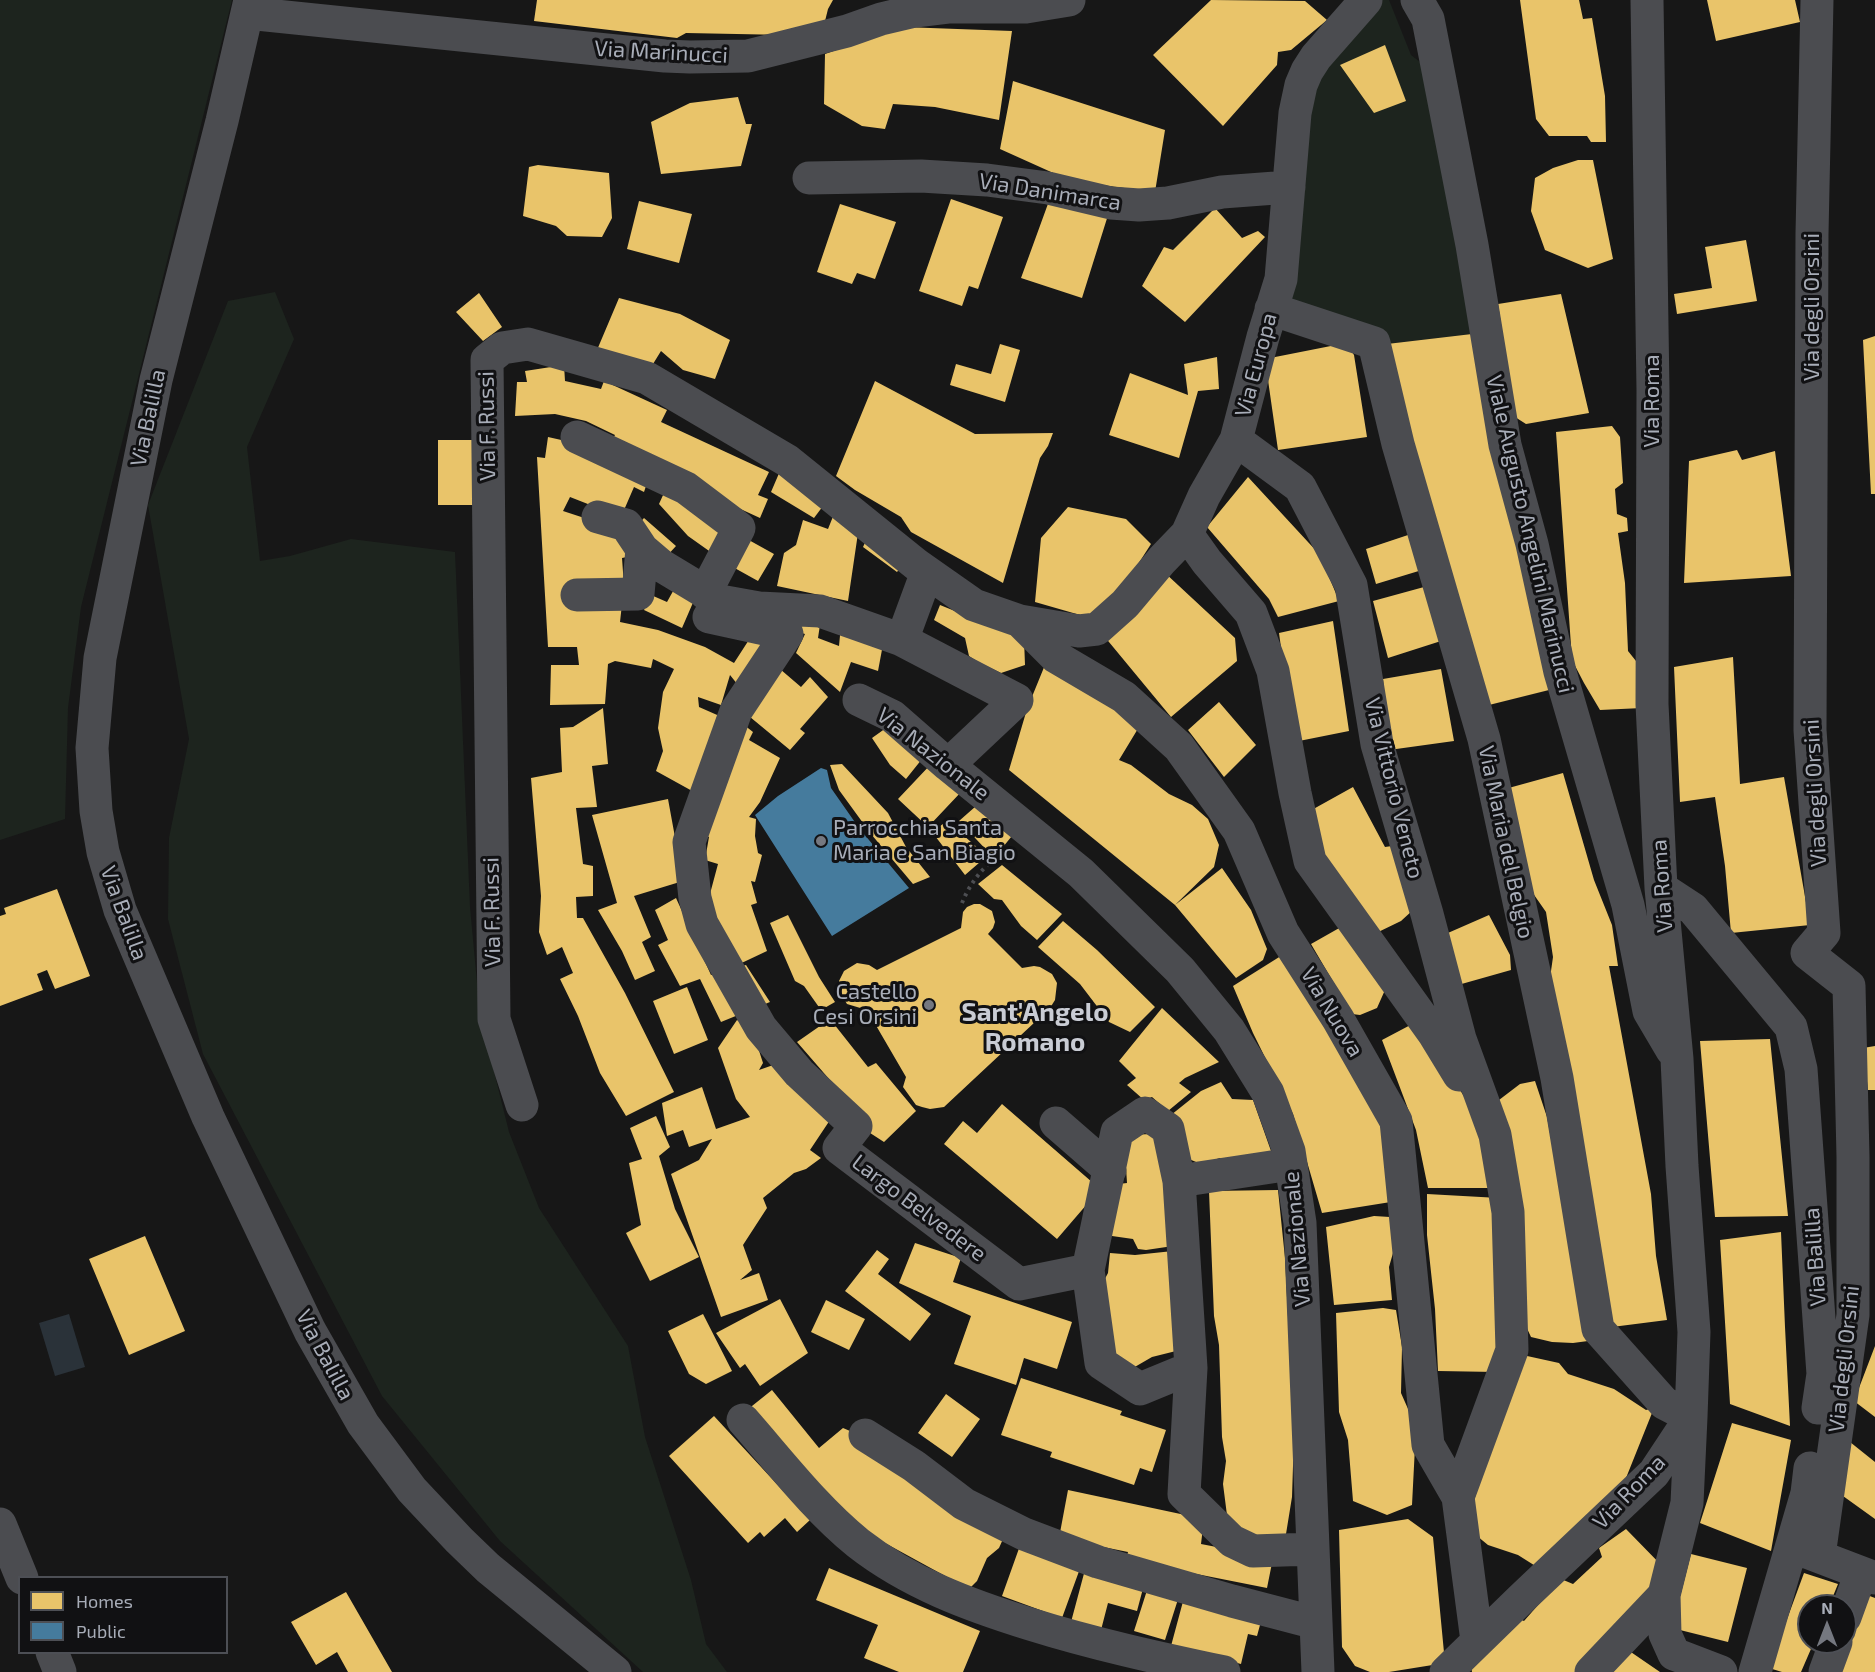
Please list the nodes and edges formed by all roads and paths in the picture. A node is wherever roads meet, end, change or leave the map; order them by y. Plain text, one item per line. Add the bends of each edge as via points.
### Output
1 (1070, 0) edge
2 (1366, 0) edge
3 (1417, 0) edge
4 (1647, 0) edge
5 (1816, 0) edge
6 (249, 7) edge
7 (809, 178) dead end
8 (1289, 188) junction
9 (1271, 309) junction
10 (577, 437) dead end
11 (1236, 440) junction
12 (598, 517) dead end
13 (1187, 534) junction
14 (642, 549) junction
15 (927, 572) junction
16 (577, 595) dead end
17 (712, 597) junction
18 (1020, 621) junction
19 (902, 640) junction
20 (859, 699) dead end
21 (948, 765) junction
22 (1036, 837) junction
23 (1661, 888) junction
24 (963, 903) dead end
25 (1677, 1059) junction
26 (522, 1105) dead end
27 (1056, 1123) dead end
28 (1495, 1135) junction
29 (1291, 1164) junction
30 (1110, 1170) junction
31 (1179, 1181) junction
32 (1088, 1270) junction
33 (1191, 1368) junction
34 (1691, 1418) junction
35 (743, 1420) dead end
36 (865, 1436) dead end
37 (1458, 1497) junction
38 (0, 1524) edge
39 (1313, 1549) junction
40 (1805, 1551) junction
41 (20, 1576) edge
42 (1868, 1576) edge
43 (1664, 1595) junction
44 (1857, 1596) edge
45 (1316, 1623) junction
46 (1478, 1641) junction
47 (52, 1654) edge
48 (1832, 1654) edge
49 (60, 1672) edge
50 (615, 1672) edge
51 (1224, 1672) edge
52 (1318, 1672) edge
53 (1446, 1672) edge
54 (1591, 1672) edge
55 (1719, 1672) edge
56 (1755, 1672) edge
57 (1825, 1672) edge

1 - 6 street, Via Marinucci via 1026,7 915,11 765,53 718,57 665,56
2 - 8 street, Via Europa via 1316,57 1304,78 1297,98
3 - 25 street, Viale Augusto Angelini Marinucci via 1428,19 1472,245 1505,445 1560,672 1628,905 1649,1011
4 - 23 street, Via Roma via 1652,704
5 - 40 street, Via degli Orsini via 1810,730 1824,933 1807,953 1849,986 1853,1315
6 - 50 street, Via Balilla via 153,391 100,658 92,748 103,852 120,910 208,1117 310,1331 363,1424 412,1490 459,1540
7 - 8 street, Via Danimarca via 921,177 1007,182 1139,206 1232,190
8 - 9 street, Via Europa via 1281,279
9 - 11 street, Via Europa
9 - 34 street, Via Maria del Belgio via 1374,343 1398,444 1484,739 1557,1078 1598,1329 1664,1403
10 - 17 street via 686,488 739,528
11 - 13 street, Via Europa
11 - 28 street, Via Vittorio Veneto via 1300,487 1351,585 1377,744 1460,1039
12 - 14 street via 626,525
13 - 18 street, Via Europa via 1098,629 1078,631
13 - 28 street via 1251,613 1273,671 1310,861 1434,1035
14 - 16 street via 638,594
14 - 17 street
15 - 18 street, Via F. Russi via 974,605
15 - 19 street
15 - 26 street, Via F. Russi via 788,460 647,378 528,344 502,348 487,360 494,1019
17 - 19 street via 759,608 820,611
17 - 32 street, Largo Belvedere via 709,617 787,634 736,711 693,831 690,842 695,898 702,924 761,1028 800,1073 856,1126 839,1148 1018,1284
18 - 37 street, Via Nuova via 1056,657 1124,697 1179,747 1239,831 1282,933 1338,1019 1395,1121 1428,1445
19 - 21 street via 1017,700
20 - 21 street, Via Nazionale via 892,716
21 - 22 street, Via Nazionale
22 - 24 path via 997,857 970,885
22 - 29 street, Via Nazionale via 1081,873 1180,970 1229,1030 1268,1093
23 - 25 street, Via Roma
23 - 40 street, Via Balilla via 1693,909 1791,1027 1801,1069 1823,1374 1807,1493
25 - 34 street, Via Roma via 1694,1332
27 - 30 street
28 - 37 street via 1508,1212 1512,1350
29 - 31 street
29 - 39 street, Via Nazionale via 1300,1222
30 - 31 street via 1117,1132 1144,1113 1168,1129
30 - 32 street
31 - 33 street
32 - 33 street via 1101,1363 1140,1389
33 - 39 street via 1184,1494 1232,1541 1253,1551
34 - 43 street via 1687,1503
34 - 46 street, Via Roma via 1654,1473
35 - 51 street via 831,1519 888,1564 920,1582 1052,1631
36 - 45 street via 914,1466 964,1504 1024,1534 1098,1562
37 - 46 street
38 - 41 street
39 - 45 street, Via Nazionale
40 - 42 street
40 - 56 street, Via Balilla
42 - 44 street
43 - 54 street
43 - 55 street via 1665,1634 1674,1654
45 - 52 street, Via Nazionale
46 - 53 street, Via Roma
47 - 49 street
48 - 57 street

